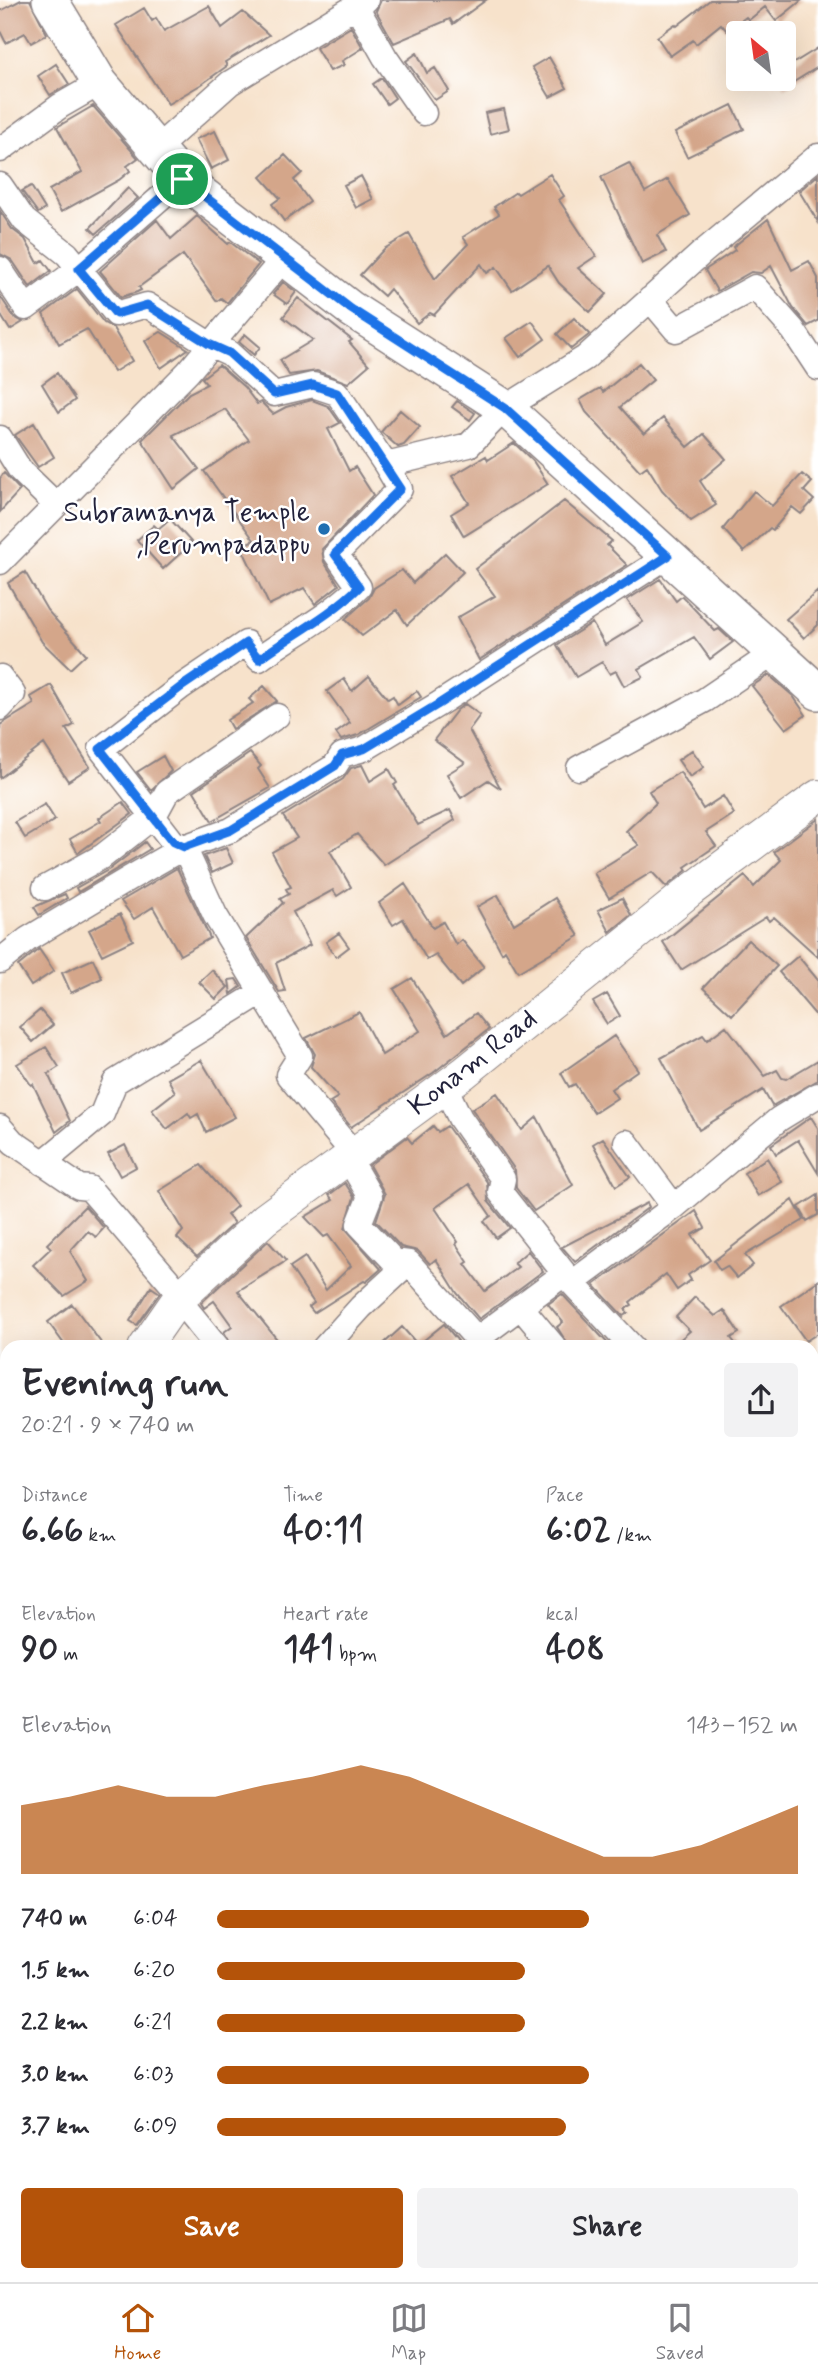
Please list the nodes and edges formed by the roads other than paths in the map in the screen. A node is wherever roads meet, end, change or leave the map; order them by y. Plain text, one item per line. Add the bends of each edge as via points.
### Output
1 (50, 0) edge
2 (361, 3) edge
3 (100, 83) junction
4 (424, 113) dead end
5 (0, 150) edge
6 (155, 150) junction
7 (818, 156) edge
8 (182, 179) junction
9 (0, 185) edge
10 (284, 258) junction
11 (79, 269) junction
12 (0, 270) edge
13 (650, 299) junction
14 (209, 344) junction
15 (818, 368) edge
16 (505, 408) junction
17 (0, 438) edge
18 (386, 465) junction
19 (56, 505) junction
20 (668, 556) junction
21 (0, 562) edge
22 (774, 653) junction
23 (0, 677) edge
24 (818, 692) edge
25 (0, 708) edge
26 (277, 716) dead end
27 (579, 768) dead end
28 (818, 796) edge
29 (154, 816) junction
30 (184, 847) junction
31 (45, 888) dead end
32 (0, 961) edge
33 (262, 992) junction
34 (445, 1087) junction
35 (818, 1095) edge
36 (0, 1127) edge
37 (626, 1142) dead end
38 (350, 1156) junction
39 (43, 1163) junction
40 (674, 1207) junction
41 (409, 1263) junction
42 (568, 1278) junction
43 (178, 1299) junction
44 (520, 1306) junction
45 (150, 1340) edge
46 (211, 1340) edge
47 (331, 1340) edge
48 (548, 1340) edge
49 (626, 1340) edge

1 - 3 main road
2 - 4 street via 386,57
2 - 6 street via 230,83
3 - 5 street
3 - 6 main road
6 - 8 main road
7 - 13 street
8 - 10 main road
8 - 11 street
9 - 11 street via 24,220
10 - 14 street
10 - 16 main road via 351,309
11 - 12 street via 26,307
11 - 14 street via 116,314 147,305
13 - 15 street via 676,330 755,287 793,330
13 - 16 street via 584,358
14 - 18 street via 229,353 274,394 313,385 337,393
14 - 19 street via 188,372
16 - 18 street via 468,445
16 - 20 main road
17 - 19 street via 20,470
18 - 29 street via 400,489 335,554 359,587 340,606 259,659 246,643 100,749
19 - 21 street
20 - 22 main road
20 - 30 street via 437,705 364,749 342,755 335,766 231,830
22 - 24 main road
22 - 27 street via 705,700
23 - 25 street via 13,694
26 - 29 street via 167,792
28 - 34 street, Konam Road via 691,890
29 - 30 street via 173,842
29 - 31 street via 103,856
30 - 32 street via 28,939
30 - 33 street via 215,915
33 - 38 street via 300,1056 288,1074
33 - 39 street via 115,1082 102,1114
34 - 38 street, Konam Road
34 - 42 street via 460,1118 503,1179 500,1192
35 - 40 street via 779,1119
36 - 39 street
37 - 40 street
38 - 41 street via 370,1196 359,1224 394,1261
38 - 43 street, Konam Road via 265,1219
39 - 43 street via 79,1187 89,1188 174,1287
40 - 42 street
41 - 44 street via 477,1339
41 - 47 street
42 - 44 street
42 - 49 street
43 - 45 street, Konam Road
43 - 46 street
44 - 48 street

